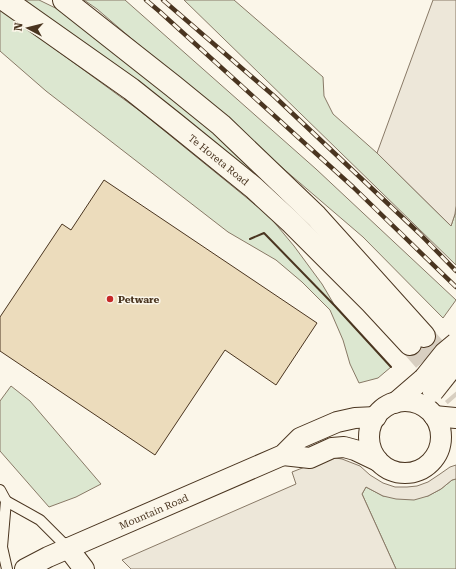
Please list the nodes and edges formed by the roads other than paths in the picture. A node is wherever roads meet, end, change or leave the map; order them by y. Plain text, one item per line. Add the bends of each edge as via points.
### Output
1 (5, 0) edge
2 (64, 0) edge
3 (456, 342) edge
4 (456, 363) edge
5 (429, 385) junction
6 (395, 403) junction
7 (433, 414) junction
8 (376, 416) junction
9 (456, 418) edge
10 (456, 452) edge
11 (283, 455) junction
12 (434, 460) junction
13 (378, 461) junction
14 (0, 490) edge
15 (6, 501) junction
16 (68, 548) junction
17 (7, 569) edge
18 (25, 569) edge
19 (84, 569) edge

1 - 2 main road, Te Horeta Road via 131,89 254,188 372,303 417,340 316,216 227,131
3 - 5 street, bridge via 444,353
4 - 5 street, bridge
5 - 6 street
5 - 7 street
6 - 7 street via 412,402
6 - 8 street via 384,408
7 - 9 street
7 - 12 street via 438,421 441,441
8 - 11 street, Mountain Road via 337,422 300,438
8 - 13 street via 370,427 369,439
10 - 12 street
11 - 13 street, Mountain Road via 310,458 332,448 344,448 355,450
11 - 16 street, Mountain Road
12 - 13 street via 424,469 406,474 388,469
14 - 15 lane
15 - 16 lane via 40,520
15 - 17 lane via 2,547
16 - 18 street, Mountain Road
16 - 19 street

